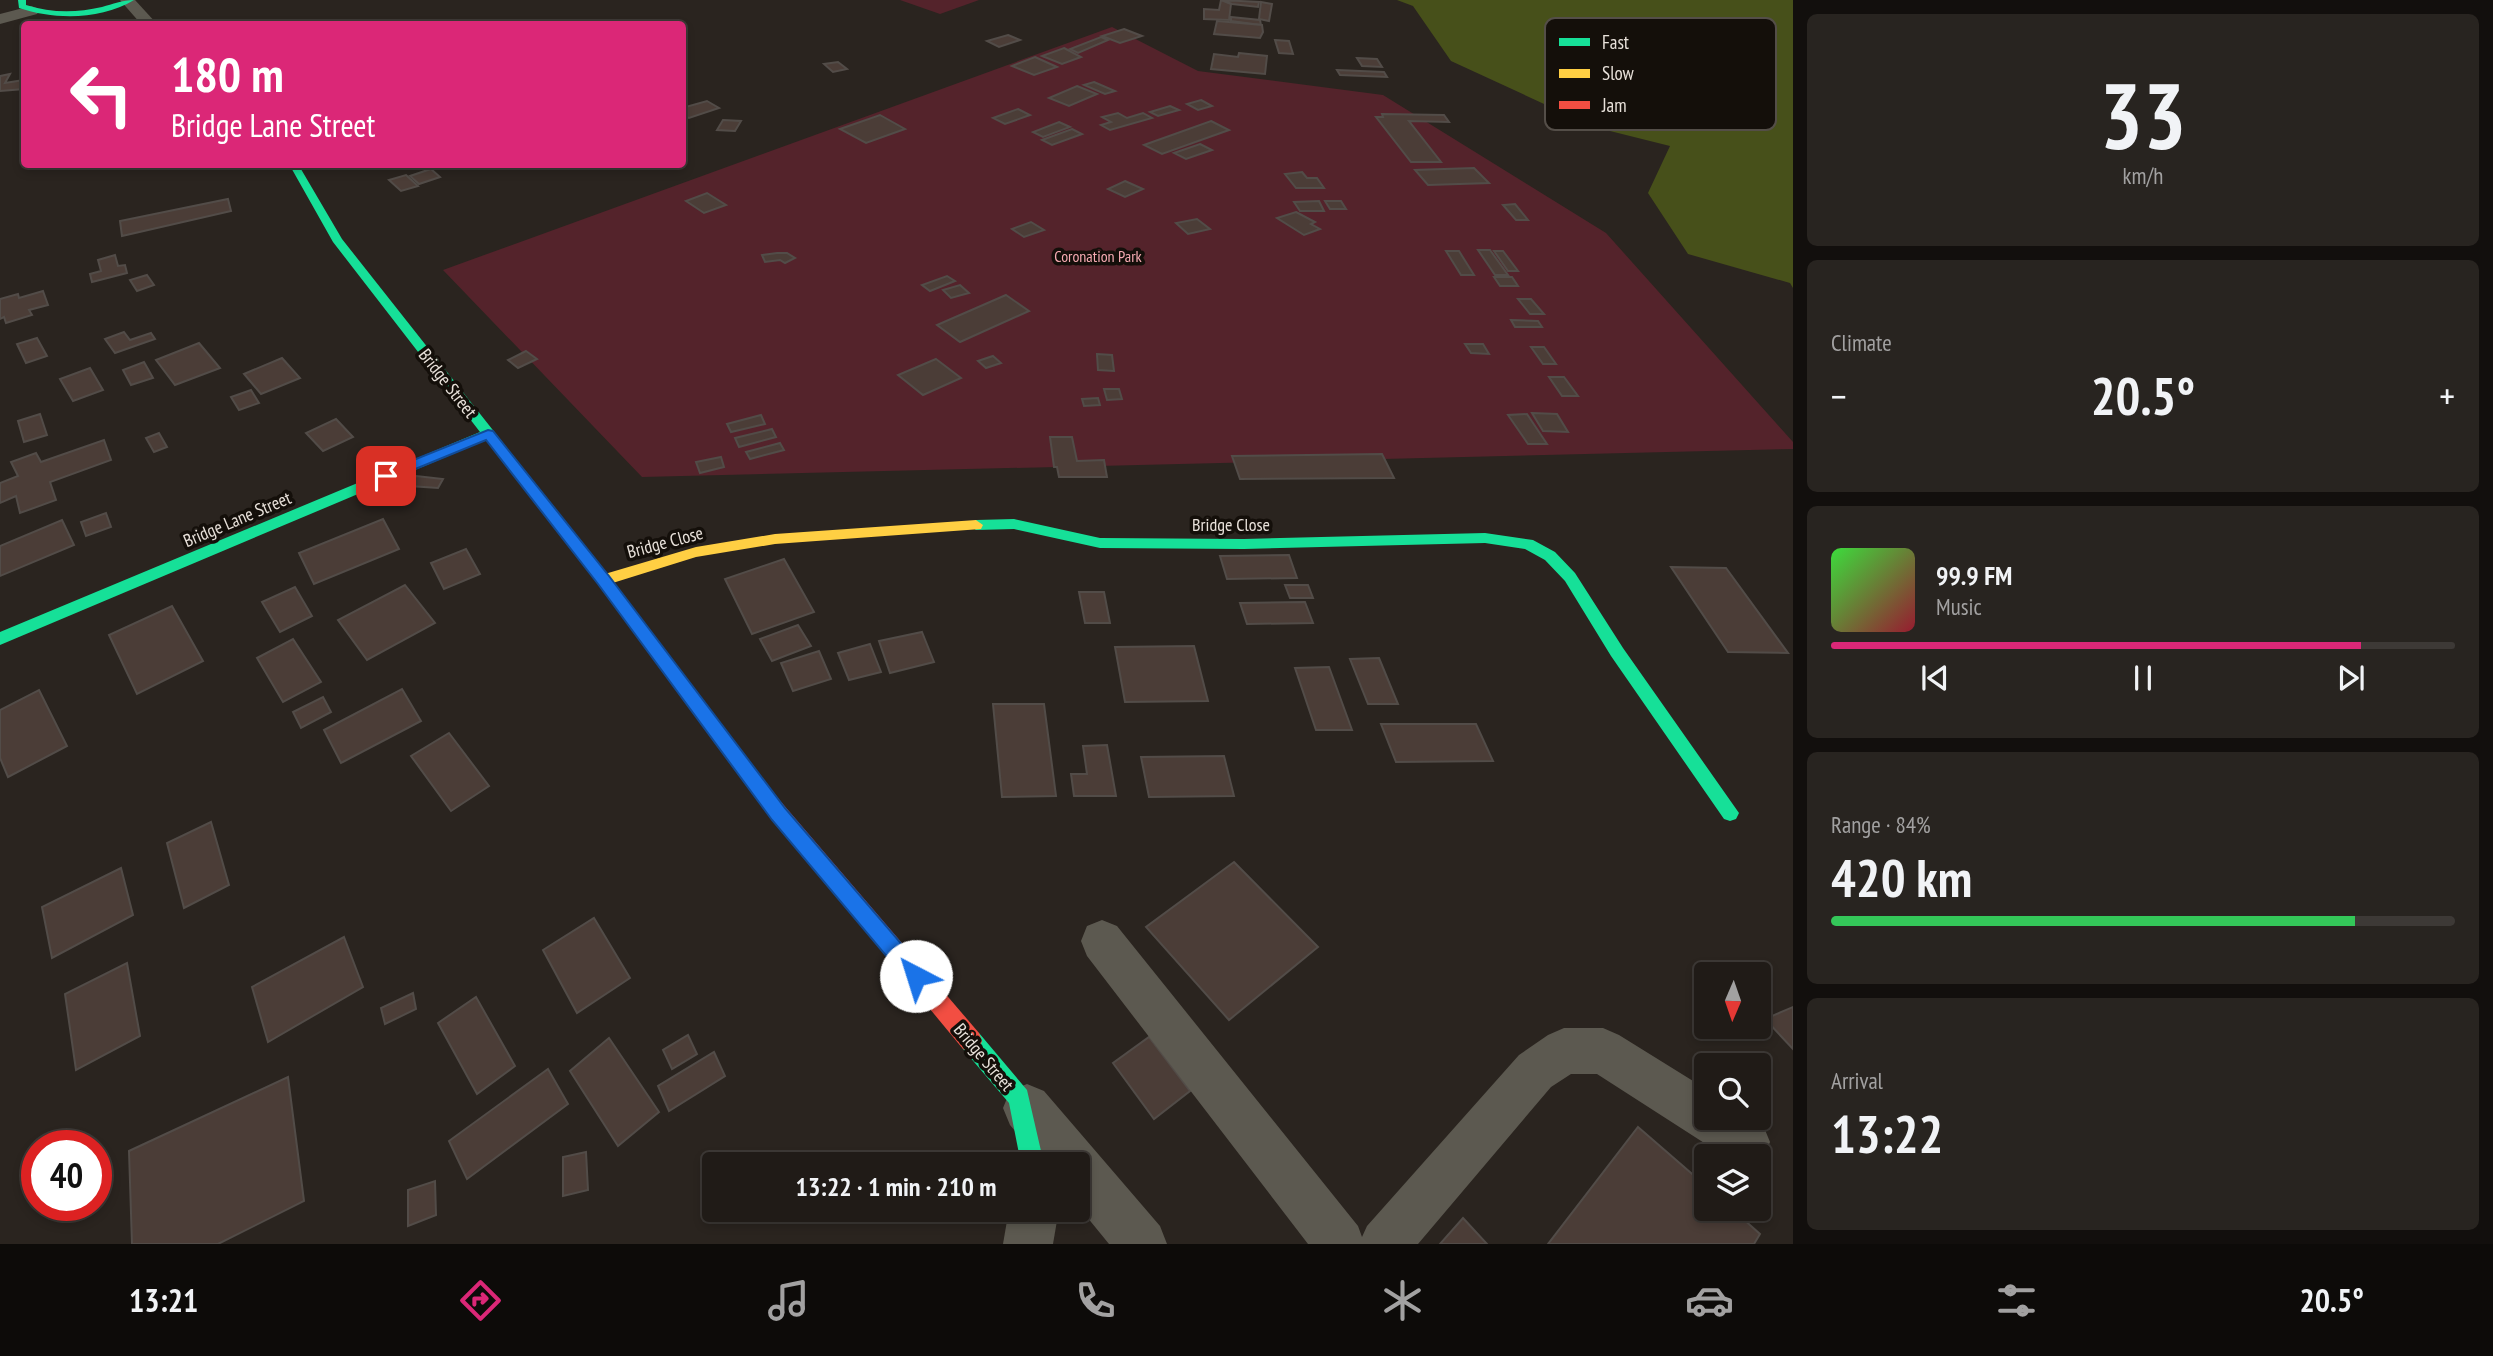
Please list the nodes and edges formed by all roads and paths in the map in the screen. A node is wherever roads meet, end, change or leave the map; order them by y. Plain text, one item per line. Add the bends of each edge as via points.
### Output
1 (129, 1) edge
2 (25, 6) edge
3 (0, 12) edge
4 (0, 19) edge
5 (146, 21) edge
6 (295, 168) edge
7 (488, 434) junction
8 (603, 580) junction
9 (0, 639) edge
10 (1730, 813) dead end
11 (1102, 941) dead end
12 (1019, 1098) junction
13 (1694, 1109) edge
14 (1030, 1152) edge
15 (1064, 1152) edge
16 (1090, 1183) edge
17 (1032, 1222) edge
18 (1028, 1244) edge
19 (1142, 1244) edge
20 (1340, 1244) edge
21 (1385, 1244) edge

1 - 2 street via 65,13
1 - 5 street
2 - 3 street
2 - 4 street
6 - 7 street, Bridge Street via 337,240
7 - 8 street, Bridge Street
7 - 9 street, Bridge Lane Street
8 - 10 street, Bridge Close via 696,552 775,539 1001,523 1022,523 1099,542 1485,538 1521,542 1560,565
8 - 12 street, Bridge Street via 778,814
11 - 20 street
12 - 14 street, Bridge Street
12 - 15 street
13 - 21 street via 1603,1051 1564,1051 1535,1071
16 - 19 street
17 - 18 street

